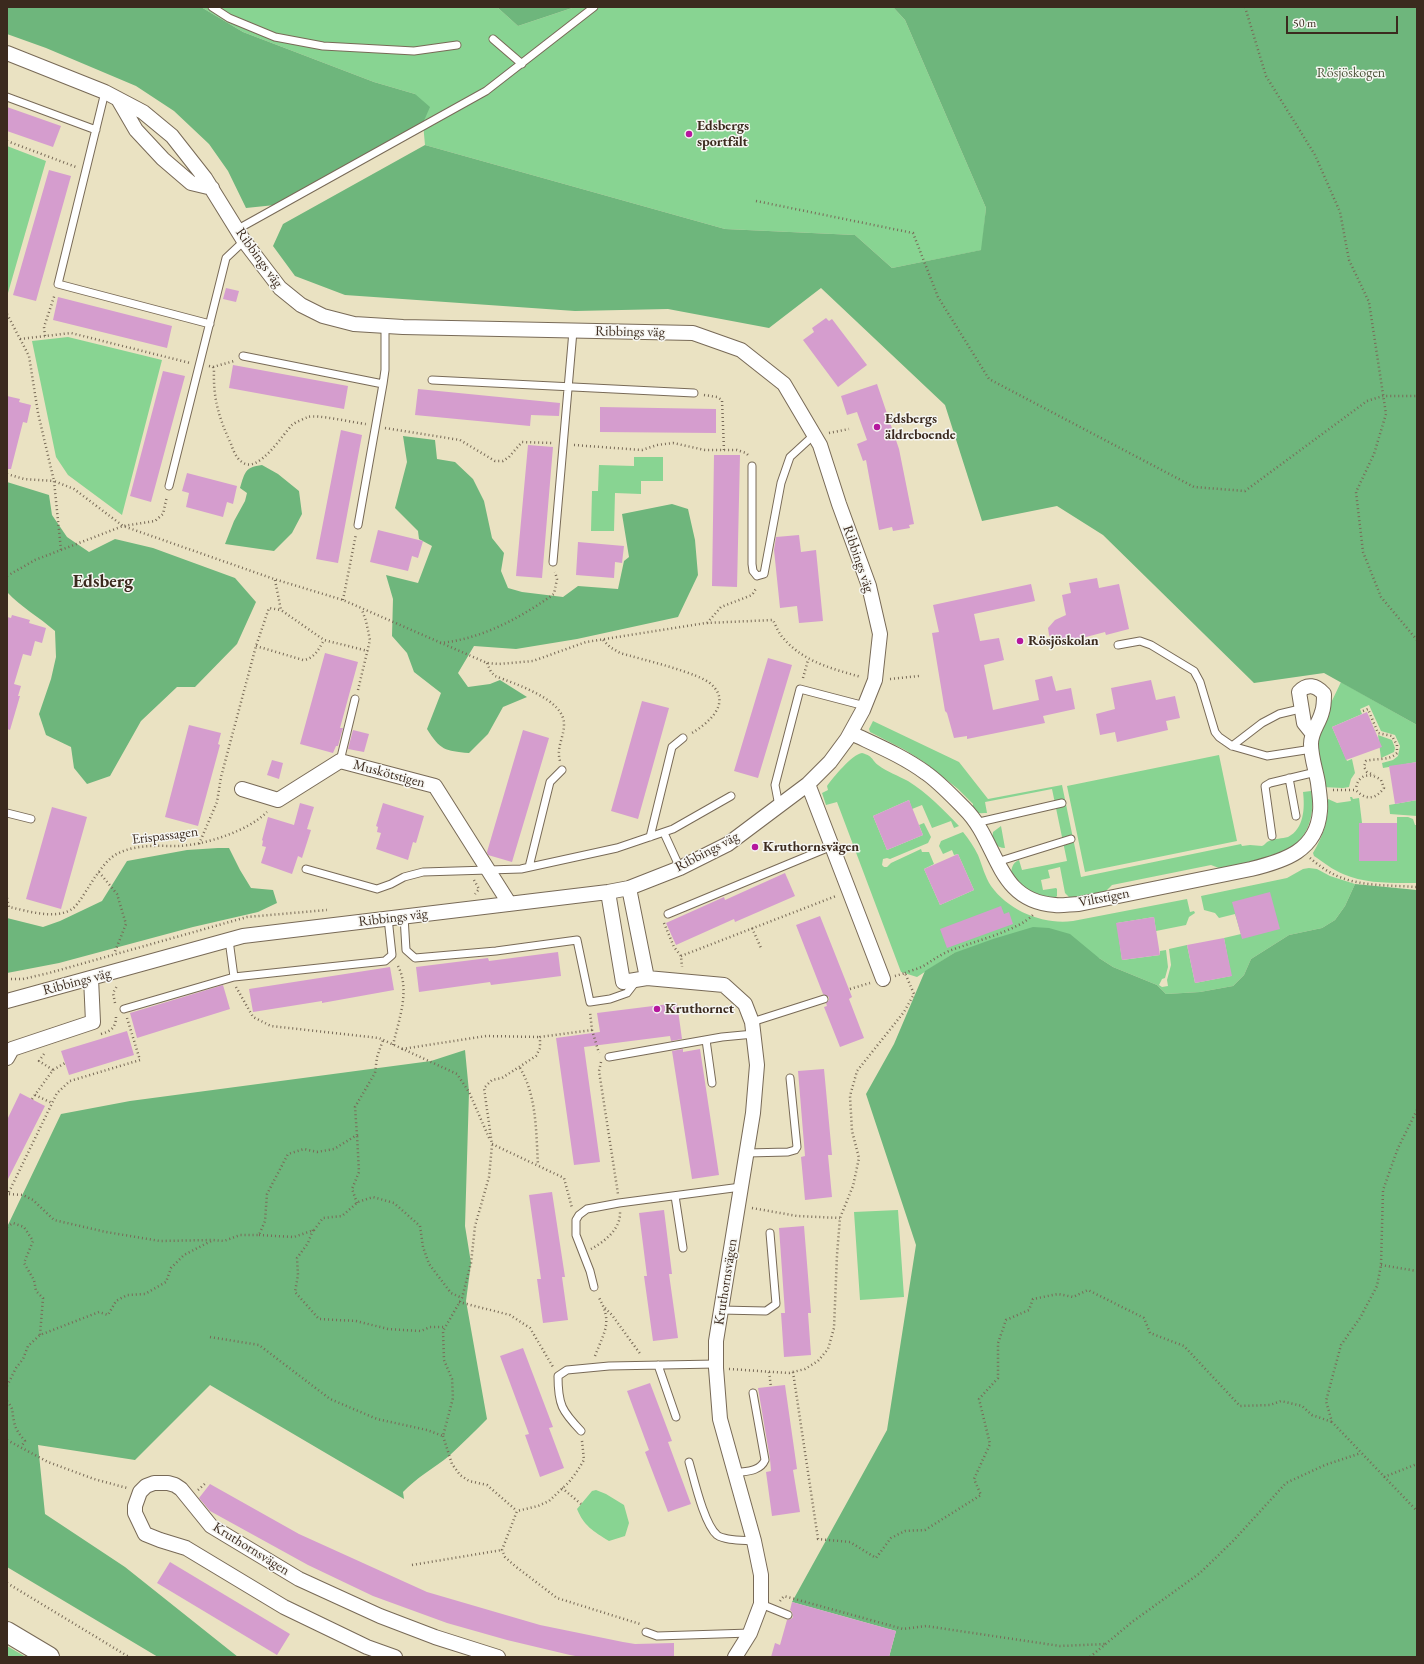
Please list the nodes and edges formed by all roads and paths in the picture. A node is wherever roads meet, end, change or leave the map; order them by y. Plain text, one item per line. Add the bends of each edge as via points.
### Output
1 (212, 7) edge
2 (594, 7) edge
3 (1245, 7) edge
4 (494, 39) dead end
5 (457, 45) dead end
6 (7, 53) edge
7 (522, 64) junction
8 (105, 92) junction
9 (7, 97) edge
10 (118, 98) junction
11 (96, 130) junction
12 (7, 141) edge
13 (86, 170) junction
14 (212, 188) junction
15 (756, 201) dead end
16 (241, 235) junction
17 (58, 284) junction
18 (7, 314) edge
19 (210, 324) junction
20 (385, 326) junction
21 (573, 331) junction
22 (45, 336) dead end
23 (243, 356) joint
24 (213, 367) dead end
25 (432, 380) dead end
26 (383, 384) junction
27 (568, 388) junction
28 (694, 393) joint
29 (1383, 396) junction
30 (1417, 396) edge
31 (849, 429) dead end
32 (814, 435) junction
33 (724, 450) dead end
34 (752, 466) dead end
35 (7, 474) edge
36 (54, 481) junction
37 (169, 486) joint
38 (358, 525) dead end
39 (123, 526) junction
40 (354, 547) dead end
41 (61, 550) junction
42 (553, 562) joint
43 (7, 576) edge
44 (757, 576) junction
45 (274, 579) junction
46 (343, 600) junction
47 (361, 609) junction
48 (281, 610) junction
49 (706, 623) junction
50 (324, 640) junction
51 (603, 640) junction
52 (1417, 640) edge
53 (440, 643) junction
54 (1118, 645) dead end
55 (256, 646) junction
56 (368, 651) junction
57 (808, 660) junction
58 (487, 663) junction
59 (919, 676) dead end
60 (875, 680) junction
61 (800, 688) junction
62 (355, 699) joint
63 (865, 706) junction
64 (1300, 709) junction
65 (1363, 711) dead end
66 (851, 733) junction
67 (1312, 733) junction
68 (683, 738) joint
69 (1232, 746) junction
70 (1312, 749) junction
71 (340, 761) junction
72 (562, 770) joint
73 (1316, 772) junction
74 (1374, 775) junction
75 (1289, 778) junction
76 (808, 784) junction
77 (242, 789) dead end
78 (1318, 789) junction
79 (1356, 790) junction
80 (731, 796) dead end
81 (278, 800) junction
82 (1062, 803) dead end
83 (779, 807) junction
84 (7, 813) edge
85 (1296, 816) dead end
86 (31, 819) dead end
87 (975, 823) junction
88 (664, 833) junction
89 (1272, 836) dead end
90 (650, 837) junction
91 (1071, 839) dead end
92 (199, 844) junction
93 (832, 846) junction
94 (1306, 855) dead end
95 (997, 862) junction
96 (529, 867) junction
97 (680, 868) junction
98 (306, 869) dead end
99 (488, 870) junction
100 (99, 872) junction
101 (1417, 887) edge
102 (630, 888) junction
103 (850, 890) junction
104 (608, 892) junction
105 (7, 898) edge
106 (509, 903) junction
107 (1038, 910) dead end
108 (668, 914) joint
109 (404, 916) junction
110 (388, 918) junction
111 (752, 928) junction
112 (229, 940) junction
113 (761, 948) dead end
114 (114, 955) dead end
115 (392, 955) junction
116 (682, 956) junction
117 (905, 973) junction
118 (234, 977) junction
119 (91, 978) junction
120 (642, 979) junction
121 (883, 979) joint
122 (683, 982) junction
123 (858, 987) dead end
124 (850, 989) dead end
125 (824, 999) dead end
126 (7, 1001) edge
127 (590, 1002) junction
128 (124, 1009) joint
129 (753, 1028) junction
130 (592, 1030) junction
131 (540, 1037) junction
132 (383, 1040) junction
133 (706, 1040) junction
134 (393, 1045) junction
135 (401, 1049) junction
136 (599, 1055) dead end
137 (609, 1057) joint
138 (7, 1058) edge
139 (39, 1061) dead end
140 (65, 1063) dead end
141 (520, 1068) junction
142 (53, 1070) junction
143 (790, 1078) dead end
144 (712, 1083) dead end
145 (35, 1095) junction
146 (32, 1100) dead end
147 (52, 1103) junction
148 (1417, 1110) edge
149 (357, 1135) junction
150 (492, 1144) junction
151 (747, 1152) junction
152 (538, 1165) junction
153 (741, 1187) junction
154 (675, 1196) junction
155 (357, 1203) junction
156 (619, 1203) junction
157 (738, 1204) junction
158 (579, 1214) junction
159 (840, 1218) junction
160 (7, 1227) edge
161 (314, 1230) junction
162 (770, 1233) dead end
163 (259, 1235) junction
164 (214, 1240) junction
165 (683, 1248) dead end
166 (583, 1254) junction
167 (1381, 1265) junction
168 (1417, 1271) edge
169 (594, 1287) joint
170 (462, 1298) junction
171 (459, 1302) junction
172 (605, 1308) junction
173 (721, 1310) junction
174 (445, 1327) junction
175 (40, 1335) junction
176 (210, 1337) dead end
177 (647, 1365) junction
178 (658, 1365) junction
179 (716, 1366) junction
180 (590, 1368) junction
181 (769, 1372) junction
182 (793, 1372) junction
183 (558, 1376) junction
184 (7, 1386) edge
185 (771, 1387) dead end
186 (753, 1393) dead end
187 (7, 1401) edge
188 (676, 1417) dead end
189 (1332, 1422) junction
190 (581, 1431) dead end
191 (443, 1436) junction
192 (7, 1440) edge
193 (582, 1445) dead end
194 (21, 1447) junction
195 (1361, 1453) junction
196 (689, 1462) dead end
197 (1417, 1464) edge
198 (735, 1473) junction
199 (1384, 1477) junction
200 (562, 1488) junction
201 (140, 1492) junction
202 (581, 1504) dead end
203 (518, 1511) junction
204 (1417, 1511) edge
205 (754, 1540) junction
206 (502, 1550) junction
207 (412, 1565) dead end
208 (7, 1583) edge
209 (767, 1606) junction
210 (788, 1616) dead end
211 (7, 1632) edge
212 (646, 1632) joint
213 (750, 1633) junction
214 (1106, 1644) junction
215 (49, 1657) edge
216 (128, 1657) edge
217 (395, 1657) edge
218 (498, 1657) edge
219 (735, 1657) edge
220 (1090, 1657) edge

1 - 5 lane via 229,18 275,37 323,46 414,51
2 - 7 lane
3 - 29 path via 1266,76 1315,154 1340,212 1349,260 1369,302
4 - 7 lane
6 - 8 street, Ribbings väg
7 - 16 lane via 486,91
8 - 10 street, Ribbings väg
8 - 11 lane
9 - 11 lane
10 - 14 street, Ribbings väg via 143,112 172,136
10 - 14 street via 136,130 163,159 190,183
11 - 13 lane
12 - 13 path
13 - 17 lane
14 - 16 street, Ribbings väg
15 - 29 path via 913,233 938,297 989,379 1194,487 1245,491 1367,401
16 - 19 lane via 226,258
16 - 20 street, Ribbings väg via 280,288 301,305 323,316 354,324
17 - 19 lane
17 - 22 path via 44,327
18 - 36 path via 29,356 38,413
19 - 37 lane
20 - 21 street, Ribbings väg
20 - 26 lane
21 - 27 lane
21 - 32 street, Ribbings väg via 693,333 741,350 784,384
23 - 24 path
23 - 26 lane
25 - 27 lane
26 - 38 lane
27 - 28 lane
27 - 42 lane
28 - 33 path via 722,400
29 - 30 path
29 - 52 path via 1386,414 1374,454 1356,492 1363,552 1381,597
31 - 32 path
32 - 44 lane via 790,457 781,483 764,574
32 - 60 street, Ribbings väg via 820,445 869,586 880,634
34 - 44 lane via 752,564
35 - 36 path via 24,479
36 - 39 path via 74,489
36 - 41 path
37 - 39 path via 160,518
39 - 41 path
39 - 45 path
40 - 46 path
41 - 43 path via 35,560
42 - 53 path via 557,579 554,594 526,613 475,637
44 - 49 path via 759,583 752,595 721,607
45 - 46 path
45 - 48 path
46 - 47 path
47 - 53 path
47 - 56 path via 369,630
48 - 50 path
48 - 55 path via 269,608
49 - 51 path
49 - 57 path via 773,620 783,639
50 - 55 path via 316,653 303,660
50 - 56 path
51 - 58 path via 586,642 533,661
51 - 68 path via 620,653 693,675 713,686 719,698 716,712 706,724
53 - 58 path
54 - 69 lane via 1140,641 1194,671 1200,682 1215,732
55 - 92 path via 216,802
56 - 62 path
57 - 60 path
57 - 61 path
58 - 72 path via 495,676 534,692 561,713 564,725 558,753
59 - 60 path
60 - 63 street, Ribbings väg
61 - 63 lane
61 - 83 lane via 775,785
62 - 71 lane
63 - 66 street, Ribbings väg
64 - 67 street, Viltstigen via 1304,723
64 - 67 street, Viltstigen via 1299,692 1302,688 1310,685 1319,688 1324,694 1324,705
64 - 69 lane via 1279,714 1262,723
65 - 74 path via 1368,709 1378,733 1392,736 1397,745 1397,753 1394,756 1366,761 1364,767 1367,772
66 - 76 street, Ribbings väg via 830,762
66 - 87 street, Viltstigen via 900,756 927,773 965,809
67 - 70 street, Viltstigen
68 - 90 lane via 672,746
69 - 70 lane via 1267,756
70 - 73 street, Viltstigen
71 - 81 street, Muskötstigen
71 - 99 street, Muskötstigen via 435,786
72 - 96 lane via 550,782
73 - 75 lane
73 - 78 street, Viltstigen
74 - 79 path via 1366,775 1360,779
74 - 79 path via 1381,780 1384,788 1378,796 1371,798 1360,795
75 - 85 lane
75 - 89 lane via 1268,784 1264,788
76 - 83 street, Ribbings väg
76 - 93 street
77 - 81 street
78 - 79 path
78 - 95 street, Viltstigen via 1320,811 1316,830 1307,843 1291,856 1276,863 1079,904 1055,905 1034,901 1019,893 1006,880
80 - 88 lane
81 - 92 path, Erispassagen via 266,814 227,836
82 - 87 lane
83 - 97 street, Ribbings väg via 728,844
84 - 86 lane
87 - 95 street, Viltstigen via 982,831
88 - 90 lane
88 - 97 lane
90 - 96 lane via 617,848
91 - 95 lane
92 - 100 path, Erispassagen via 134,848 115,855
93 - 103 street
93 - 108 lane
94 - 101 path via 1333,874 1347,879 1363,883
96 - 99 lane
97 - 102 street, Ribbings väg
98 - 99 lane via 377,888 423,872
99 - 106 street, Muskötstigen
100 - 105 path, Erispassagen via 73,909 57,914 9,907
100 - 114 path via 117,894 126,924
102 - 104 street, Ribbings väg
102 - 120 street
103 - 111 path
103 - 121 street
104 - 106 street, Ribbings väg
104 - 120 street, Kruthornsvägen via 623,982
106 - 109 street, Ribbings väg
107 - 117 path via 1027,921 948,952 924,966
108 - 116 path via 663,919 674,947
109 - 110 street, Ribbings väg
109 - 127 lane via 406,950 415,958 577,940
110 - 112 street, Ribbings väg via 243,936
110 - 115 lane
111 - 113 path
111 - 116 path
112 - 118 lane
112 - 119 street, Ribbings väg
115 - 118 lane via 385,961
115 - 134 path via 400,969 404,999
116 - 122 path
117 - 121 path
117 - 159 path via 914,994 904,1012 857,1071 850,1096 852,1131 858,1158 853,1186
118 - 128 lane
118 - 132 path via 237,990 252,1017 271,1026
119 - 126 street, Ribbings väg
119 - 138 street via 93,1022 12,1049
120 - 122 street, Kruthornsvägen
120 - 127 lane via 627,993
122 - 129 street, Kruthornsvägen via 724,985 745,1004
123 - 124 path
125 - 129 lane
127 - 130 path
128 - 147 path via 140,1060 70,1081
129 - 133 lane
129 - 151 street, Kruthornsvägen via 757,1065 754,1113
130 - 131 path
130 - 136 path
131 - 135 path via 486,1036
131 - 141 path via 540,1048 536,1056
132 - 134 path
132 - 149 path via 375,1073 355,1107
133 - 137 lane
133 - 144 lane
134 - 135 path
135 - 150 path via 457,1074 469,1092
137 - 156 path via 601,1061 599,1071
139 - 142 path
140 - 142 path
141 - 150 path via 502,1078 492,1080 484,1088
141 - 152 path via 526,1077 536,1119
142 - 145 path
143 - 151 lane via 797,1146 795,1150
145 - 146 path
145 - 147 path
147 - 164 path via 8,1194 23,1195 33,1200 54,1220 106,1232 160,1241
148 - 167 path via 1398,1148 1383,1190
149 - 155 path via 359,1172 352,1189
149 - 163 path via 334,1148 317,1152 304,1149 288,1154 267,1194 265,1221
150 - 152 path
150 - 170 path via 489,1177 475,1226 471,1263
151 - 153 street, Kruthornsvägen
152 - 158 path via 564,1178 570,1206
153 - 154 lane
153 - 157 street, Kruthornsvägen
154 - 156 lane
154 - 165 lane
155 - 161 path via 342,1216 323,1218
155 - 170 path via 373,1197 394,1203 420,1226 429,1264 451,1294
156 - 158 lane via 587,1208
156 - 166 path via 619,1222 612,1233 603,1242
157 - 159 path via 797,1216
157 - 173 street, Kruthornsvägen
158 - 166 lane via 576,1220 576,1235
159 - 182 path via 834,1328 828,1349 818,1361 805,1369
160 - 175 path via 13,1223 24,1227 33,1241 24,1263 34,1280 36,1292 43,1298
161 - 163 path via 294,1237
161 - 174 path via 297,1258 295,1292 319,1319 356,1321 388,1329 421,1331 430,1327
162 - 173 lane via 776,1304 766,1311
163 - 164 path via 240,1235 224,1241
164 - 175 path via 184,1255 172,1268 166,1282 145,1294 127,1295 116,1301 108,1315 99,1312
166 - 169 lane
167 - 168 path
167 - 189 path via 1377,1286 1360,1318 1341,1345 1326,1401
169 - 172 path
170 - 171 path
171 - 174 path
171 - 183 path via 510,1315 530,1328
172 - 177 path
172 - 180 path via 607,1320 604,1333
173 - 179 street, Kruthornsvägen via 716,1341
174 - 191 path via 444,1360 452,1379 453,1398
175 - 184 path via 28,1346 24,1359
176 - 191 path via 259,1345 330,1399 377,1419
177 - 178 lane
177 - 180 lane
178 - 179 lane
178 - 188 lane
179 - 181 path
179 - 198 street, Kruthornsvägen via 720,1420
180 - 183 lane via 567,1370
181 - 182 path
181 - 185 path
182 - 189 path via 818,1539 850,1542 876,1558 891,1538 905,1531 926,1530 981,1495 974,1479 990,1444 979,1399 998,1378 998,1343 1006,1320 1029,1310 1033,1299 1058,1294 1073,1297 1088,1290 1144,1318 1150,1333 1184,1346 1240,1406 1270,1405 1281,1401 1302,1406 1312,1415
183 - 190 lane via 564,1412
186 - 198 lane via 763,1465 755,1470
187 - 194 path via 13,1408 18,1434 25,1441
189 - 195 path
191 - 203 path via 452,1464 460,1475 469,1481 487,1485
192 - 194 path
193 - 200 path via 584,1460
194 - 201 path via 48,1462
195 - 199 path
195 - 214 path via 1325,1465 1286,1484 1200,1573
196 - 205 lane via 708,1522 717,1535 736,1540
197 - 199 path
198 - 205 street, Kruthornsvägen
199 - 204 path
200 - 202 path
200 - 203 path via 549,1501
201 - 217 street via 135,1513 145,1534 186,1548 284,1607 366,1647
201 - 218 street, Kruthornsvägen via 154,1483 175,1485 211,1526 299,1579 387,1619
203 - 206 path
205 - 209 street, Kruthornsvägen
206 - 207 path
206 - 212 path via 505,1557 515,1566 557,1598 639,1623
208 - 216 path
209 - 210 lane
209 - 213 street, Kruthornsvägen
209 - 214 path via 784,1596 903,1629 926,1626 1060,1646
211 - 215 main road
212 - 213 lane via 657,1636
213 - 219 street, Kruthornsvägen
214 - 220 path

